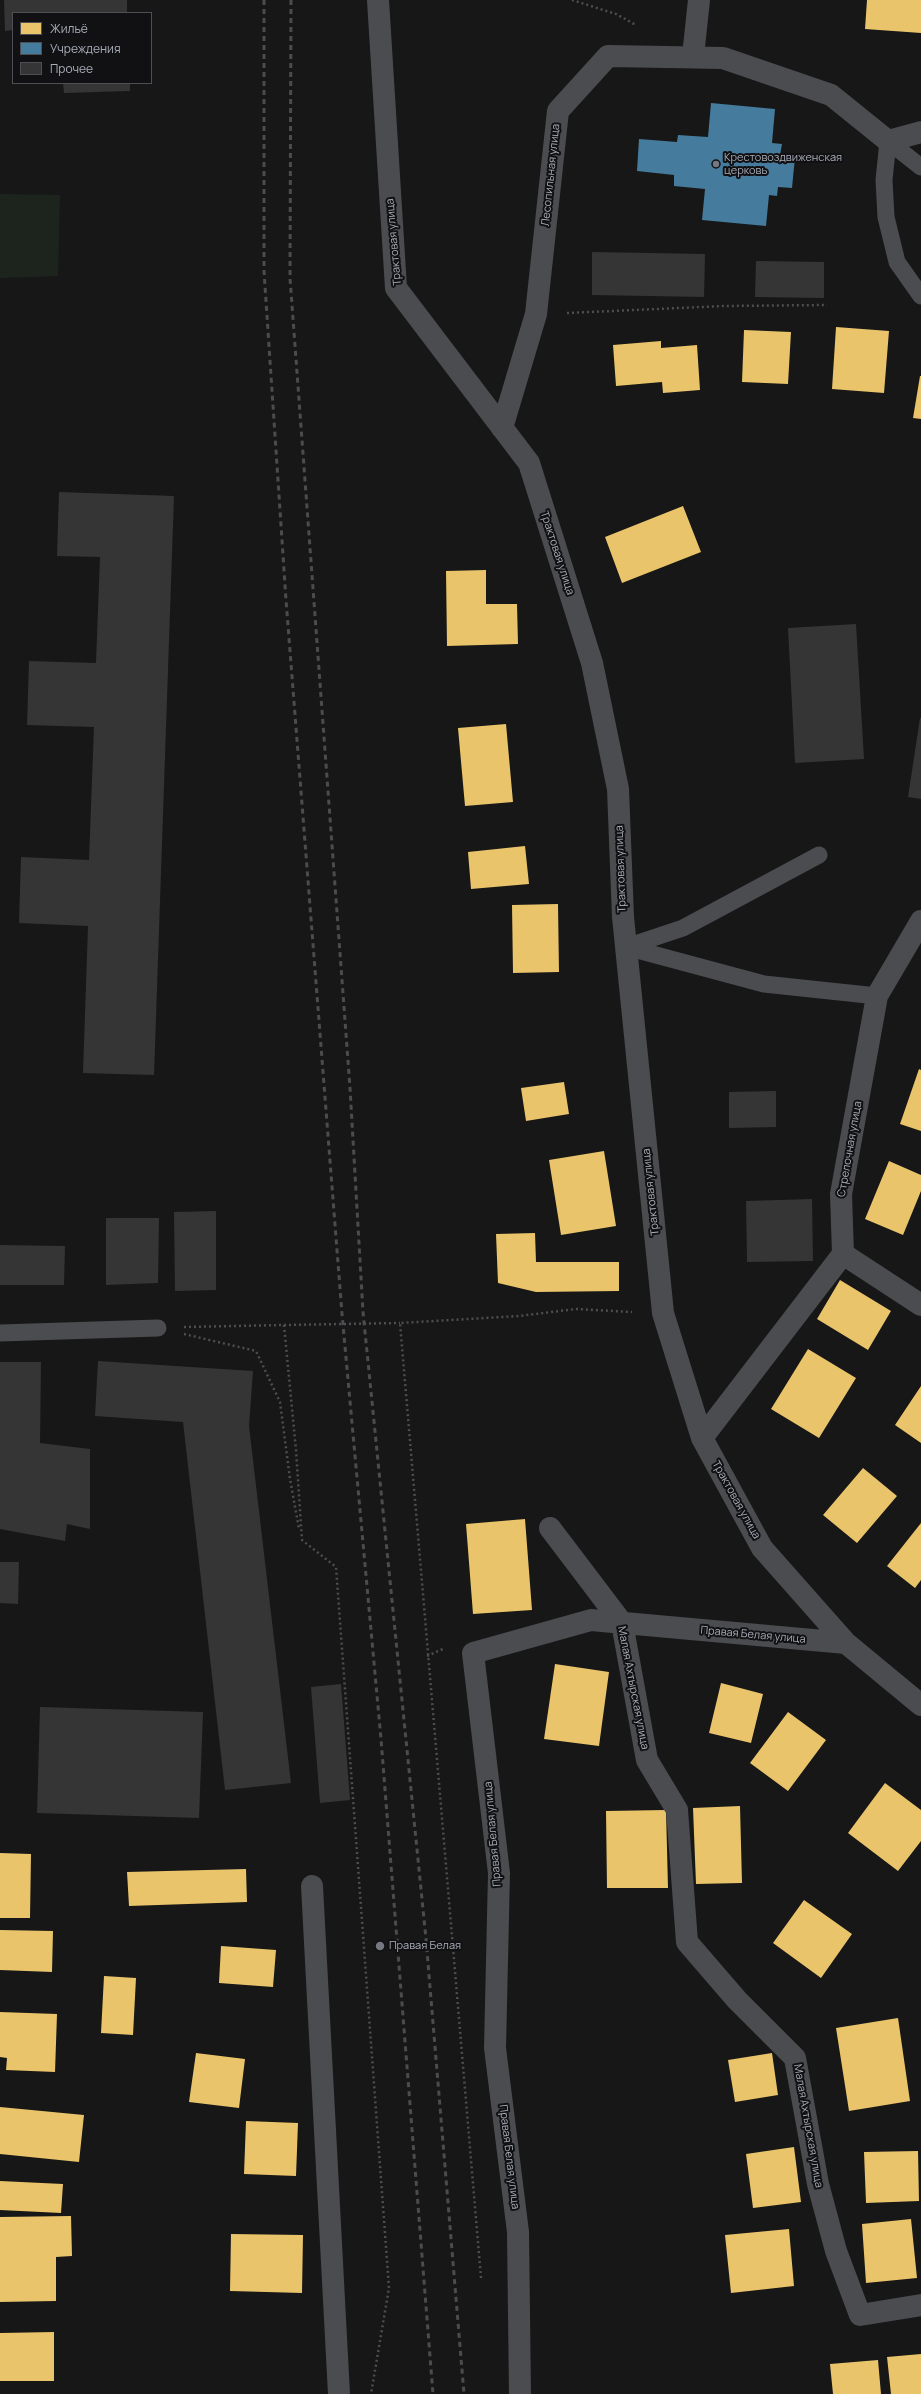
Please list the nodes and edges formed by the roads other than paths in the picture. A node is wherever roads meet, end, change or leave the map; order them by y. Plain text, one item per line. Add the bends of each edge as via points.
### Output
1 (378, 0) edge
2 (699, 0) edge
3 (693, 56) junction
4 (921, 132) edge
5 (888, 141) junction
6 (921, 167) edge
7 (921, 296) edge
8 (502, 428) junction
9 (820, 855) dead end
10 (921, 921) edge
11 (626, 947) junction
12 (877, 996) junction
13 (843, 1254) junction
14 (921, 1305) edge
15 (158, 1328) road end
16 (0, 1333) edge
17 (702, 1438) junction
18 (550, 1528) dead end
19 (622, 1623) junction
20 (846, 1643) junction
21 (921, 1705) edge
22 (312, 1886) dead end
23 (921, 2305) edge
24 (339, 2394) edge
25 (520, 2394) edge

1 - 8 street, Трактовая улица via 396,288
2 - 3 street
3 - 5 street, Лесопильная улица via 723,58 831,95
3 - 8 street, Лесопильная улица via 608,56 558,111 536,314
4 - 5 street
5 - 6 lane
5 - 7 lane via 884,180 886,217 897,262
8 - 11 street, Трактовая улица via 529,463 592,663 618,788
9 - 11 lane via 683,928
10 - 12 street, Стрелочная улица
11 - 12 lane via 764,984
11 - 17 street, Трактовая улица via 663,1313
12 - 13 street, Стрелочная улица via 841,1194
13 - 14 street
13 - 17 street
15 - 16 lane
17 - 20 street, Трактовая улица via 762,1548
18 - 19 street, Малая Ахтырская улица
19 - 20 street, Правая Белая улица
19 - 23 street, Малая Ахтырская улица via 647,1760 677,1810 687,1942 737,2000 795,2058 818,2184 836,2251 860,2315
19 - 25 street, Правая Белая улица via 591,1620 473,1653 499,1873 495,2048 518,2232
20 - 21 street, Трактовая улица
22 - 24 street

